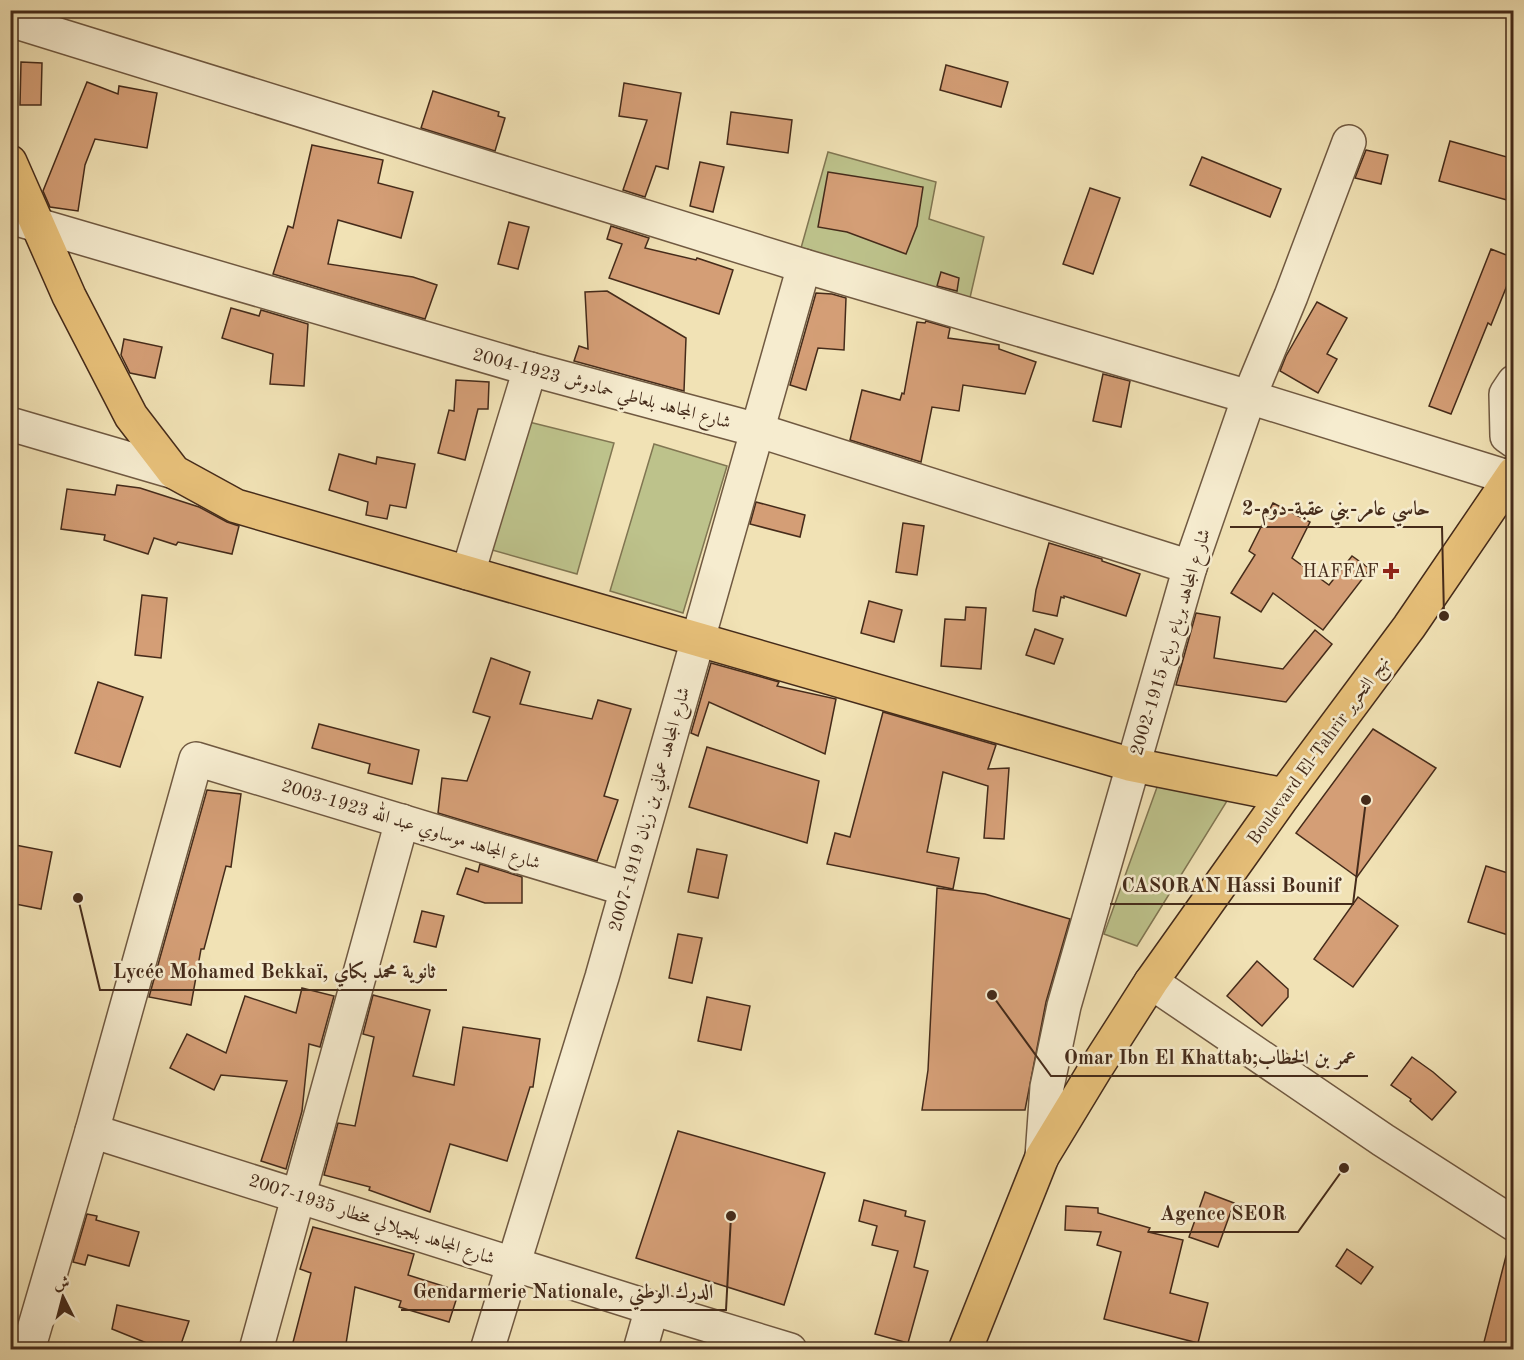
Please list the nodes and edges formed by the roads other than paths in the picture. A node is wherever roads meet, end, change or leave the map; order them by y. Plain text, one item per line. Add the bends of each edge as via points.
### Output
1 (10, 20) edge
2 (1349, 142) dead end
3 (10, 162) edge
4 (24, 221) edge
5 (804, 266) junction
6 (530, 369) junction
7 (1514, 382) edge
8 (1249, 397) junction
9 (10, 424) edge
10 (757, 430) junction
11 (1514, 441) edge
12 (174, 472) junction
13 (1512, 477) edge
14 (1190, 567) junction
15 (468, 573) junction
16 (698, 639) junction
17 (1133, 765) junction
18 (1284, 795) junction
19 (402, 821) junction
20 (626, 889) junction
21 (1150, 982) junction
22 (92, 1131) junction
23 (1042, 1157) junction
24 (299, 1195) junction
25 (1514, 1224) edge
26 (513, 1264) junction
27 (652, 1308) junction
28 (28, 1350) edge
29 (256, 1350) edge
30 (487, 1350) edge
31 (640, 1350) edge
32 (790, 1350) edge
33 (965, 1350) edge

1 - 5 street
2 - 8 street, شار ع المجاهد برباع رباع 1915-2002
3 - 4 main road
4 - 6 street, شارع المجاهد بلعاطي حمادوش 1923-2004
4 - 12 main road via 69,296 131,416
5 - 8 street
5 - 10 street, شارع المجاهد عماني بن زيان 1919-2007
6 - 10 street, شارع المجاهد بلعاطي حمادوش 1923-2004
6 - 15 street
7 - 11 street via 1506,394 1507,436
8 - 13 street
8 - 14 street, شار ع المجاهد برباع رباع 1915-2002
9 - 12 street
10 - 14 street, شارع المجاهد بلعاطي حمادوش 1923-2004
10 - 16 street, شارع المجاهد عماني بن زيان 1919-2007
12 - 15 main road via 236,506
13 - 18 main road, Boulevard El-Tahrir نهج التحرير via 1409,627
14 - 17 street, شار ع المجاهد برباع رباع 1915-2002
15 - 16 main road
16 - 17 main road
16 - 20 street, شارع المجاهد عماني بن زيان 1919-2007
17 - 18 main road
17 - 23 street, شار ع المجاهد برباع رباع 1915-2002 via 1064,1006 1047,1087
18 - 21 main road, Boulevard El-Tahrir نهج التحرير
19 - 20 street, شارع المجاهد موساوي عبد الله 1923-2003
19 - 22 street, شارع المجاهد موساوي عبد الله 1923-2003 via 196,759
19 - 24 street
20 - 26 street, شارع المجاهد عماني بن زيان 1919-2007
21 - 23 main road, Boulevard El-Tahrir نهج التحرير
21 - 25 street
22 - 24 street, شارع المجاهد بلجيلالي مخطار 1935-2007
22 - 28 street
23 - 33 main road, Boulevard El-Tahrir نهج التحرير
24 - 26 street, شارع المجاهد بلجيلالي مخطار 1935-2007
24 - 29 street
26 - 27 street, شارع المجاهد بلجيلالي مخطار 1935-2007
26 - 30 street, شارع المجاهد عماني بن زيان 1919-2007
27 - 31 street
27 - 32 street, شارع المجاهد بلجيلالي مخطار 1935-2007

